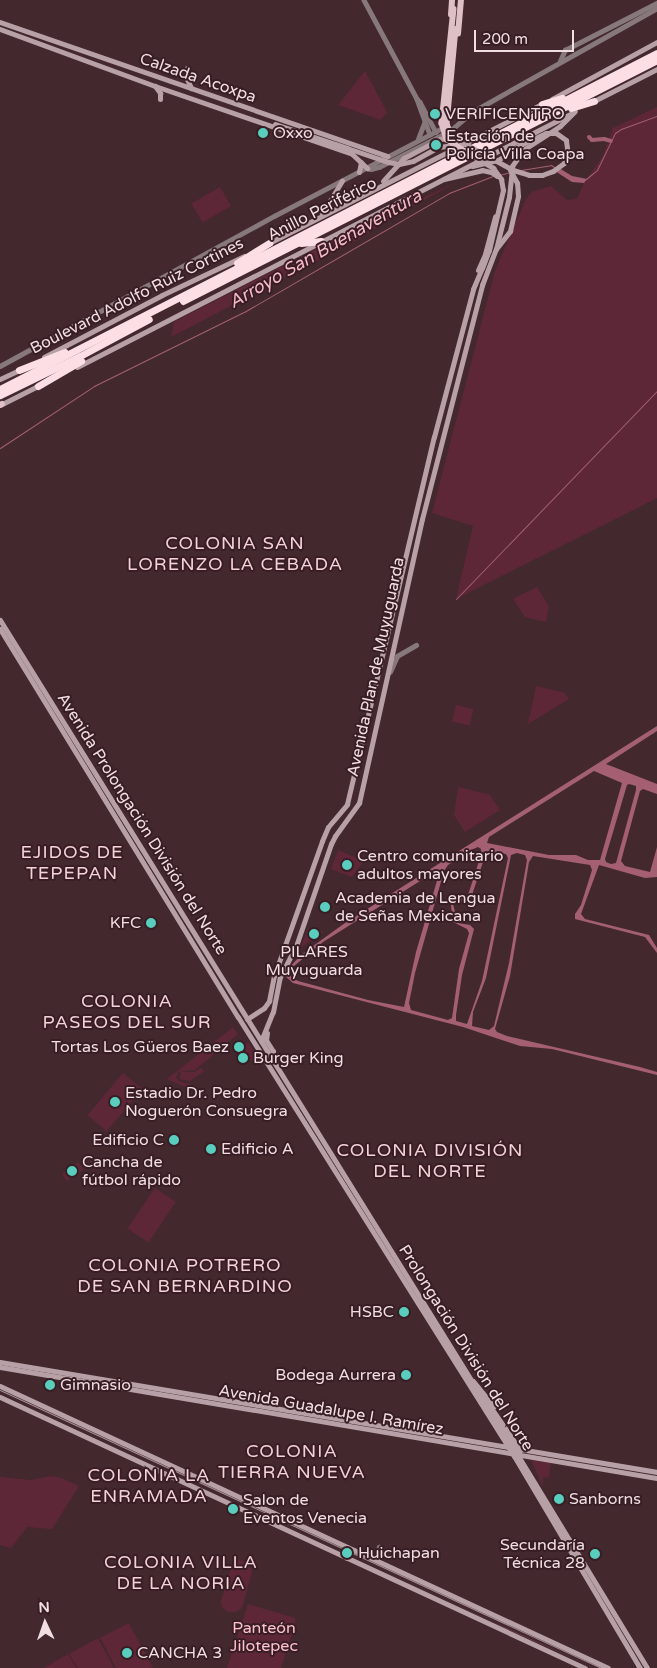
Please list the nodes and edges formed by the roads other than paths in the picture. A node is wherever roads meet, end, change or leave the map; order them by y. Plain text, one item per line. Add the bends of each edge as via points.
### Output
1 (364, 0) edge
2 (454, 0) edge
3 (461, 0) edge
4 (657, 3) edge
5 (657, 8) edge
6 (0, 22) edge
7 (612, 29) junction
8 (0, 30) edge
9 (38, 36) junction
10 (657, 42) edge
11 (36, 43) junction
12 (657, 53) edge
13 (657, 60) edge
14 (560, 61) junction
15 (187, 68) dead end
16 (657, 69) edge
17 (147, 73) junction
18 (144, 82) junction
19 (155, 86) junction
20 (191, 88) junction
21 (579, 93) junction
22 (160, 99) dead end
23 (417, 99) junction
24 (594, 101) junction
25 (232, 103) junction
26 (542, 104) junction
27 (238, 106) junction
28 (232, 111) junction
29 (575, 111) junction
30 (442, 113) junction
31 (450, 115) junction
32 (542, 118) junction
33 (424, 122) junction
34 (267, 124) junction
35 (450, 128) junction
36 (438, 132) junction
37 (431, 137) junction
38 (458, 140) junction
39 (470, 140) junction
40 (417, 141) junction
41 (361, 147) junction
42 (369, 150) junction
43 (464, 151) junction
44 (388, 156) junction
45 (359, 159) junction
46 (467, 166) junction
47 (506, 166) junction
48 (367, 168) junction
49 (359, 172) junction
50 (342, 180) junction
51 (439, 180) junction
52 (372, 189) junction
53 (322, 215) junction
54 (321, 241) junction
55 (269, 243) junction
56 (295, 244) junction
57 (496, 249) junction
58 (475, 282) junction
59 (208, 283) junction
60 (118, 330) junction
61 (101, 345) junction
62 (0, 366) edge
63 (19, 370) junction
64 (0, 379) edge
65 (38, 386) junction
66 (0, 389) edge
67 (0, 395) edge
68 (1, 405) edge
69 (0, 620) edge
70 (0, 629) edge
71 (416, 645) dead end
72 (389, 673) junction
73 (244, 1021) junction
74 (268, 1028) junction
75 (261, 1041) junction
76 (259, 1050) junction
77 (273, 1060) junction
78 (297, 1098) junction
79 (290, 1100) junction
80 (440, 1341) junction
81 (0, 1362) edge
82 (0, 1367) edge
83 (469, 1378) junction
84 (0, 1386) edge
85 (473, 1386) junction
86 (0, 1397) edge
87 (499, 1436) junction
88 (494, 1445) junction
89 (507, 1447) junction
90 (519, 1452) junction
91 (657, 1472) edge
92 (657, 1478) edge
93 (378, 1547) dead end
94 (354, 1550) junction
95 (346, 1558) junction
96 (377, 1559) junction
97 (585, 1668) edge
98 (608, 1668) edge
99 (640, 1668) edge
100 (647, 1668) edge

1 - 23 street
2 - 30 main road
2 - 43 main road, bridge via 442,122 447,139
3 - 31 main road
3 - 38 main road, bridge via 447,124
4 - 7 street
5 - 7 street
6 - 9 main road, Calzada Acoxpa
7 - 14 street
7 - 14 street via 565,50
8 - 11 main road, Calzada Acoxpa
9 - 11 main road
9 - 17 main road, Calzada Acoxpa
10 - 26 main road, Boulevard Adolfo Ruiz Cortines
11 - 18 main road, Calzada Acoxpa
12 - 21 highway, Anillo Periférico
13 - 32 highway, Anillo Periférico
14 - 35 street
15 - 20 main road
16 - 24 main road
17 - 18 main road
17 - 20 main road, Calzada Acoxpa
18 - 19 main road, Calzada Acoxpa
19 - 22 main road
19 - 28 main road, Calzada Acoxpa
20 - 25 main road, Calzada Acoxpa
21 - 26 highway
21 - 59 highway, Anillo Periférico
23 - 33 street
23 - 36 street
24 - 29 main road
24 - 32 highway
25 - 27 main road, Calzada Acoxpa
25 - 28 main road
26 - 39 main road, Boulevard Adolfo Ruiz Cortines
27 - 28 main road
27 - 41 main road, Calzada Acoxpa
28 - 34 main road, Calzada Acoxpa
29 - 46 main road
29 - 57 main road, bridge via 560,126 529,144 519,154 510,172 509,197
30 - 31 main road via 446,117
30 - 36 main road
31 - 35 main road
32 - 56 highway, Anillo Periférico
33 - 37 street
33 - 40 street
34 - 43 main road, bridge via 282,126 396,164 413,161 443,145
34 - 45 main road, Calzada Acoxpa
35 - 36 street
35 - 39 main road via 454,137
36 - 37 street
37 - 40 street
37 - 48 street via 379,167
38 - 47 main road, bridge
38 - 52 main road, bridge via 445,138 402,160
39 - 52 main road, Boulevard Adolfo Ruiz Cortines
40 - 44 street
41 - 42 main road, Calzada Acoxpa
41 - 45 main road via 363,154
42 - 44 main road, Calzada Acoxpa
42 - 45 main road via 368,158
43 - 58 main road, bridge via 493,168 503,184 489,250
44 - 48 street
45 - 48 main road, Calzada Acoxpa
45 - 49 main road
46 - 47 main road, bridge via 496,160 543,134 553,133 566,140 568,154 557,169 542,175 525,174
46 - 51 main road
47 - 57 main road, bridge via 516,179 518,193 510,231
48 - 49 street
49 - 50 street
50 - 53 main road
50 - 62 street
51 - 54 main road
51 - 58 main road via 476,170 494,173 499,180 500,194
52 - 53 main road, Boulevard Adolfo Ruiz Cortines
53 - 55 main road, Boulevard Adolfo Ruiz Cortines
54 - 56 highway
54 - 65 main road
55 - 59 highway via 223,270
55 - 63 main road, Boulevard Adolfo Ruiz Cortines
56 - 61 highway, Anillo Periférico
57 - 72 main road, Avenida Plan de Muyuguarda via 482,285 422,519
58 - 73 main road, Avenida Plan de Muyuguarda via 397,587 347,804 328,827 322,841 276,969 269,1001
59 - 60 highway, Anillo Periférico
60 - 63 highway
60 - 66 highway, Anillo Periférico
61 - 65 highway via 91,355
61 - 67 highway, Anillo Periférico
63 - 64 main road, Boulevard Adolfo Ruiz Cortines
65 - 68 main road
69 - 73 main road, Avenida Prolongación División del Norte
70 - 73 main road, Avenida Prolongación División del Norte
71 - 72 street via 397,656
72 - 74 main road, Avenida Plan de Muyuguarda via 359,803 331,844 296,946 280,977
73 - 75 main road, Avenida Prolongación División del Norte
73 - 76 main road, Avenida Prolongación División del Norte
74 - 75 main road, Avenida Plan de Muyuguarda
74 - 77 main road via 266,1040 273,1051
75 - 76 street
75 - 77 main road, Prolongación División del Norte
76 - 79 main road, Prolongación División del Norte
77 - 78 main road, Prolongación División del Norte
78 - 79 main road
78 - 83 main road, Prolongación División del Norte
79 - 80 main road, Prolongación División del Norte
80 - 85 main road
80 - 87 main road, Prolongación División del Norte
81 - 88 main road, Avenida Guadalupe I. Ramírez
82 - 90 main road, Avenida Guadalupe I. Ramírez
83 - 85 main road, Prolongación División del Norte
83 - 90 main road
84 - 94 main road
85 - 90 main road
86 - 95 main road
87 - 88 main road
87 - 89 main road, Prolongación División del Norte
88 - 89 main road, Avenida Guadalupe I. Ramírez
89 - 90 main road, Prolongación División del Norte
90 - 91 main road, Avenida Guadalupe I. Ramírez
90 - 92 main road, Avenida Guadalupe I. Ramírez
90 - 99 main road, Prolongación División del Norte
90 - 100 main road, Prolongación División del Norte
93 - 96 street
94 - 95 street
94 - 96 main road
95 - 97 main road
96 - 98 main road

